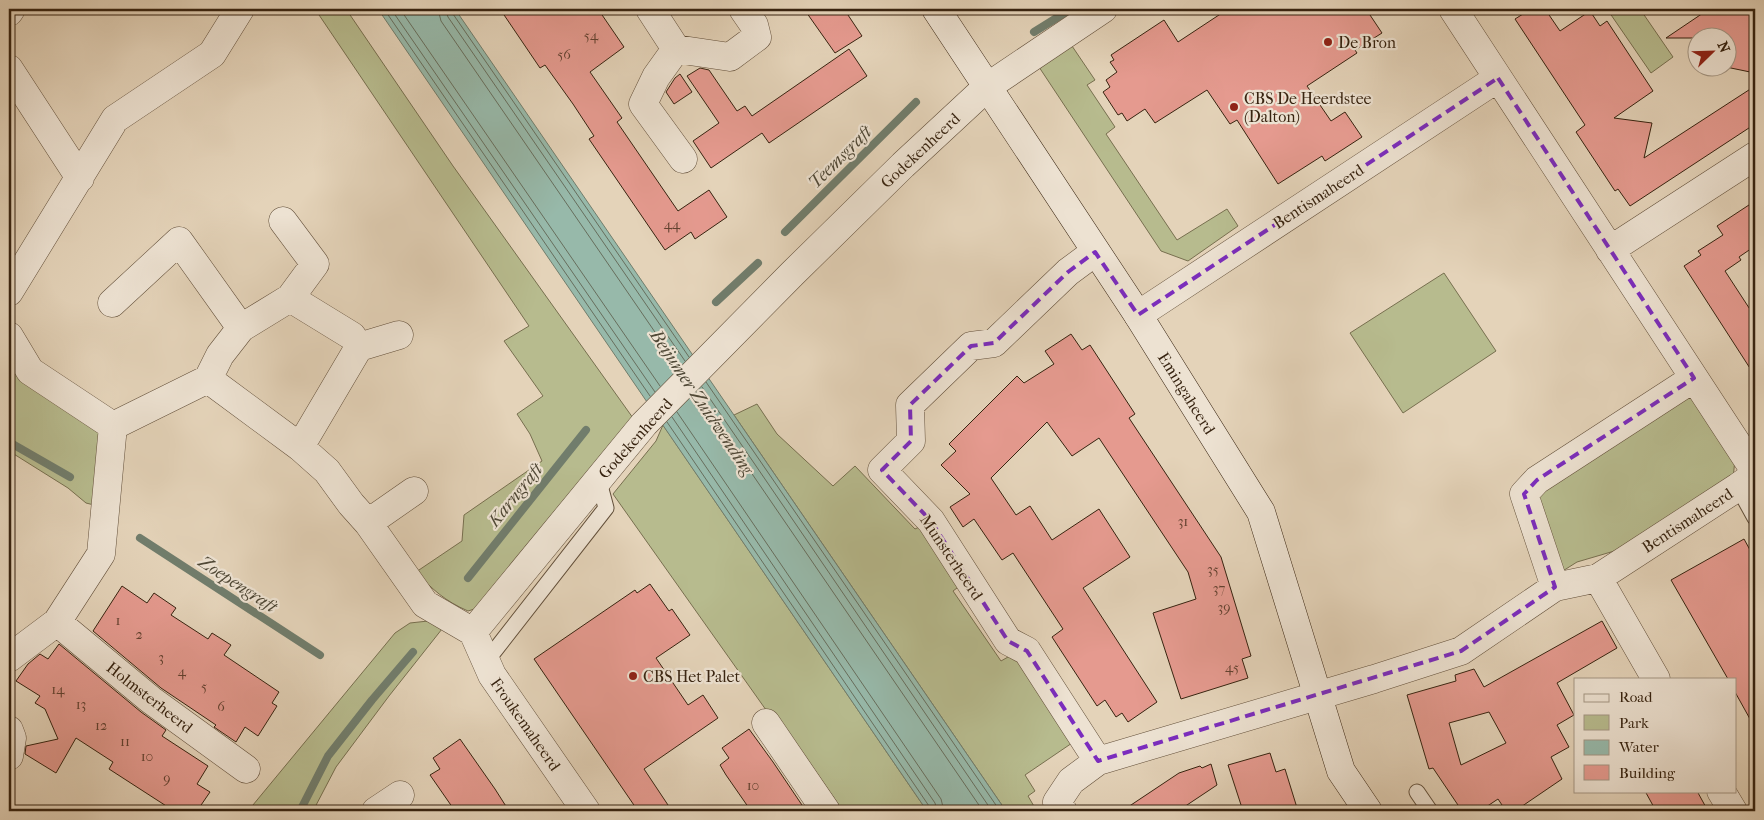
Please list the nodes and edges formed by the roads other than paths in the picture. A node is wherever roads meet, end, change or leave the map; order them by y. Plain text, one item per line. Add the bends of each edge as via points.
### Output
1 (11, 9) edge
2 (240, 9) edge
3 (650, 9) edge
4 (743, 9) edge
5 (936, 9) edge
6 (1103, 9) edge
7 (1453, 9) edge
8 (9, 12) edge
9 (676, 49) junction
10 (9, 69) edge
11 (1498, 78) junction
12 (987, 87) junction
13 (1755, 156) edge
14 (682, 159) dead end
15 (80, 178) junction
16 (284, 221) dead end
17 (1610, 250) junction
18 (1095, 252) junction
19 (9, 292) edge
20 (290, 298) junction
21 (112, 303) dead end
22 (1138, 315) junction
23 (241, 328) junction
24 (9, 336) edge
25 (399, 336) dead end
26 (359, 347) junction
27 (1694, 378) junction
28 (208, 379) junction
29 (113, 426) junction
30 (300, 447) junction
31 (598, 478) junction
32 (1738, 487) junction
33 (414, 491) dead end
34 (1755, 518) edge
35 (368, 523) junction
36 (1598, 578) junction
37 (1556, 587) junction
38 (57, 622) junction
39 (473, 632) junction
40 (9, 658) edge
41 (485, 662) junction
42 (1655, 678) edge
43 (1318, 696) junction
44 (766, 723) dead end
45 (9, 730) edge
46 (9, 756) edge
47 (1098, 761) junction
48 (246, 769) dead end
49 (1417, 792) dead end
50 (1723, 792) edge
51 (400, 795) dead end
52 (376, 811) edge
53 (586, 811) edge
54 (826, 811) edge
55 (1063, 811) edge
56 (1368, 811) edge
57 (1430, 811) edge
58 (1733, 811) edge

1 - 8 street
2 - 15 street via 212,54 116,119
3 - 9 street
4 - 9 street via 754,25 757,37 730,57
5 - 12 street, Emingaheerd
6 - 12 street, Godekenheerd
7 - 11 street, Bentismaheerd
9 - 14 street via 656,77 643,104
10 - 15 street
11 - 17 street, Bentismaheerd
11 - 22 street, Bentismaheerd
12 - 18 street, Emingaheerd
12 - 31 street, Godekenheerd via 707,359 644,424
13 - 17 street
15 - 19 street
16 - 20 street via 315,264
17 - 27 street, Bentismaheerd
18 - 22 street, Emingaheerd
18 - 47 street, Munsterheerd via 1068,272 994,343 970,346 910,405 911,441 882,470 931,521 1008,641 1027,651
20 - 23 street
20 - 26 street via 352,336
21 - 23 street via 179,241
22 - 43 street, Emingaheerd via 1261,512
23 - 28 street via 220,355
24 - 29 street via 30,371
25 - 26 street
26 - 30 street
27 - 32 street, Bentismaheerd via 1755,471
27 - 37 street via 1537,480 1524,494
28 - 29 street
28 - 30 street
29 - 38 street via 102,554
30 - 35 street via 327,470
31 - 39 street, Godekenheerd
31 - 41 lane via 606,508
32 - 34 lane
32 - 36 street, Bentismaheerd
33 - 35 street
35 - 39 street via 425,604
36 - 37 street, Bentismaheerd
36 - 42 street
37 - 43 street, Bentismaheerd via 1461,651
38 - 40 street
38 - 48 street, Holmsterheerd via 151,700
39 - 41 street, Froukemaheerd
41 - 53 street, Froukemaheerd
43 - 47 street
43 - 56 street, Emingaheerd via 1341,771
44 - 54 street
45 - 46 street via 12,738
47 - 55 street via 1070,781 1057,802
49 - 57 lane
50 - 58 street
51 - 52 street

